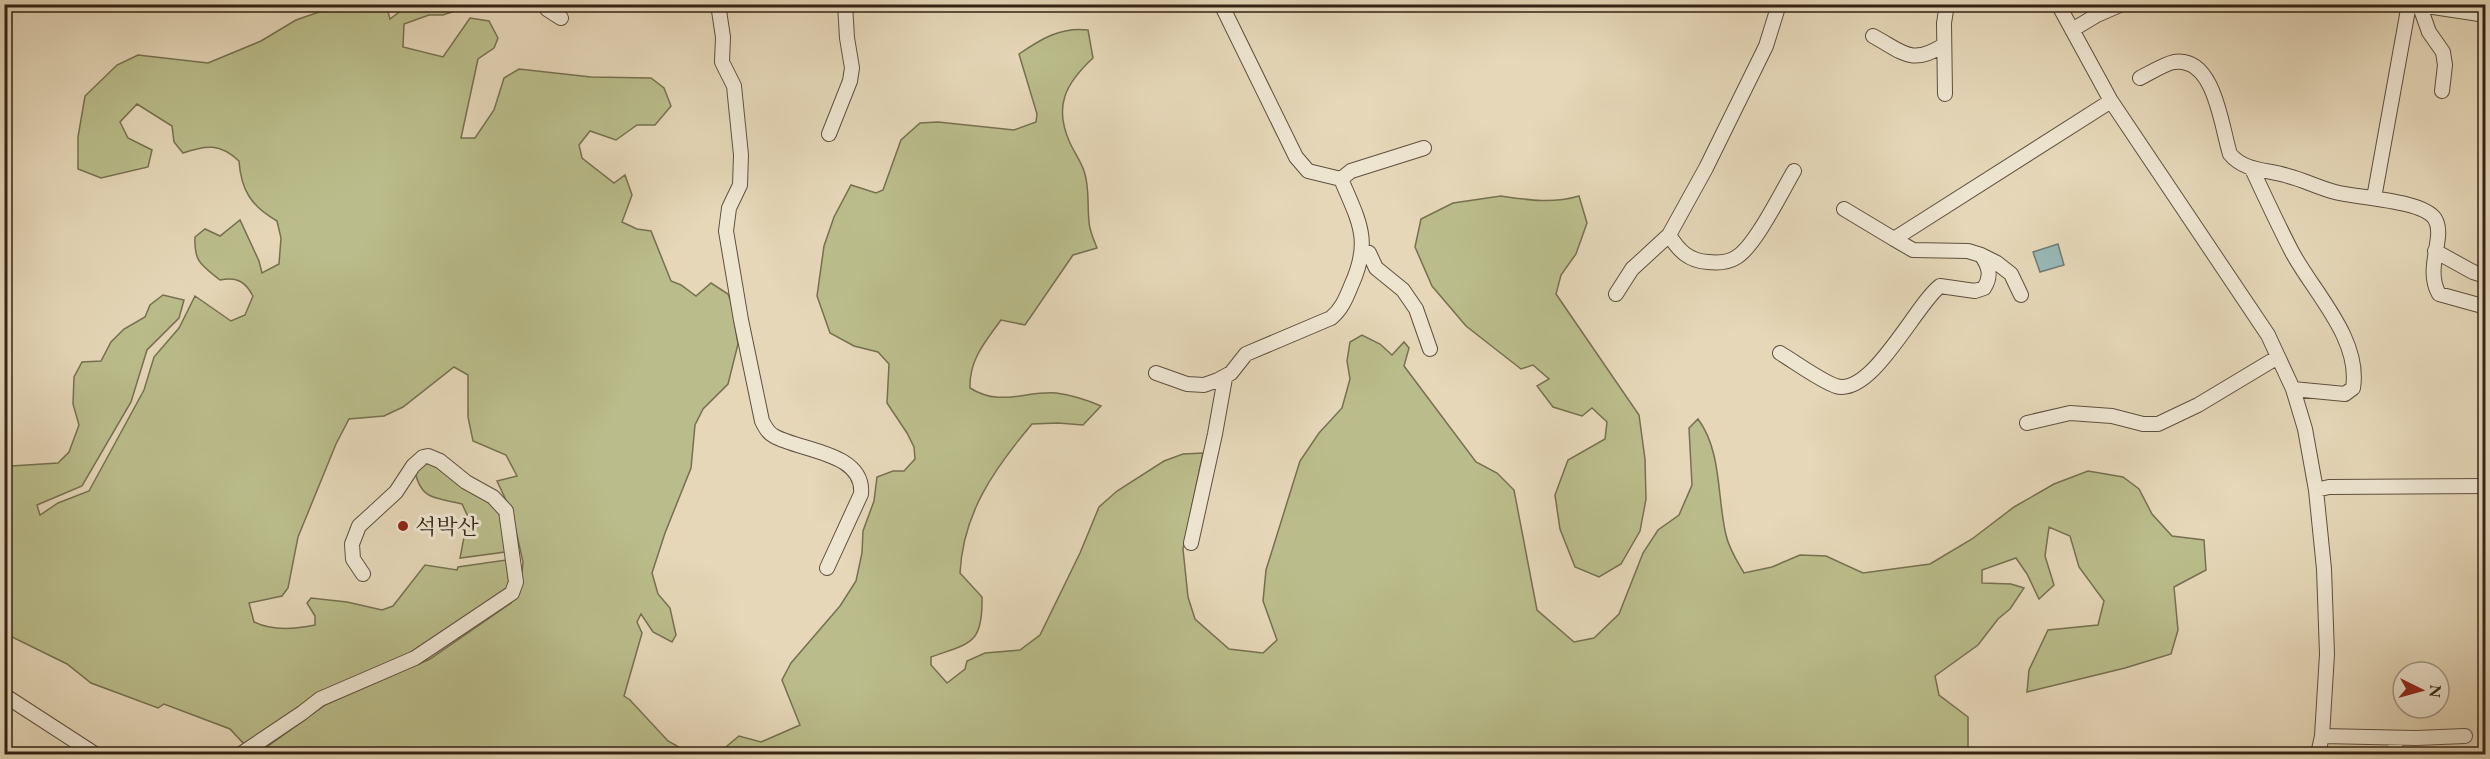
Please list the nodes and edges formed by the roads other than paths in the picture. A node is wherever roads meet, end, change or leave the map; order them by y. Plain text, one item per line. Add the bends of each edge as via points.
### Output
1 (544, 4) edge
2 (718, 4) edge
3 (845, 4) edge
4 (1779, 4) edge
5 (1947, 4) edge
6 (2058, 4) edge
7 (2122, 4) edge
8 (2409, 4) edge
9 (2420, 5) edge
10 (1221, 7) edge
11 (2486, 15) edge
12 (561, 18) dead end
13 (2072, 30) junction
14 (1873, 36) dead end
15 (1944, 45) junction
16 (2140, 78) dead end
17 (2442, 91) dead end
18 (1945, 94) dead end
19 (2111, 101) junction
20 (829, 134) dead end
21 (1424, 148) dead end
22 (2252, 169) junction
23 (1794, 171) dead end
24 (1341, 179) junction
25 (2374, 198) junction
26 (1844, 209) dead end
27 (1669, 235) junction
28 (1894, 239) junction
29 (1363, 250) junction
30 (2435, 251) junction
31 (1981, 255) junction
32 (2486, 276) edge
33 (1616, 294) dead end
34 (2021, 295) dead end
35 (2486, 308) edge
36 (1430, 349) dead end
37 (1780, 353) dead end
38 (2278, 357) junction
39 (1156, 373) dead end
40 (1225, 378) junction
41 (2293, 389) junction
42 (2027, 423) dead end
43 (2486, 486) edge
44 (2316, 490) junction
45 (1191, 543) dead end
46 (827, 567) dead end
47 (363, 574) dead end
48 (4, 694) edge
49 (2322, 736) junction
50 (2465, 736) dead end
51 (2395, 738) junction
52 (95, 754) edge
53 (241, 754) edge
54 (2318, 754) edge
55 (2395, 754) edge

1 - 12 street
2 - 46 street via 722,62 734,86 741,155 740,185 729,208 726,231 762,421 775,437 846,464 862,484
3 - 20 street via 852,68
4 - 27 street via 1766,46
5 - 15 street
6 - 13 street
7 - 13 street
8 - 25 street
9 - 11 street
9 - 17 street via 2429,32 2443,52
10 - 24 street via 1296,157 1308,171
13 - 19 street
14 - 15 street via 1895,51 1917,57
15 - 18 street
16 - 22 street via 2174,62 2194,65 2214,96 2230,154
19 - 28 street
19 - 38 street via 2268,335
21 - 24 street via 1351,171
22 - 25 street via 2289,176 2336,193
22 - 41 street via 2293,254 2323,300 2354,362 2353,388 2345,394
23 - 27 street via 1749,246 1736,258 1722,263 1689,258
24 - 29 street
25 - 30 street via 2425,209 2438,226
26 - 28 street
27 - 33 street via 1632,269
28 - 31 street via 1913,250 1968,251
29 - 36 street via 1376,268 1403,290 1416,309
29 - 40 street via 1360,266 1337,313 1246,354
30 - 32 street
30 - 35 street via 2434,285 2439,294
31 - 34 street via 2011,274
31 - 37 street via 1989,273 1984,288 1976,291 1940,286 1868,374 1853,385 1836,386
38 - 41 street
38 - 42 street via 2158,424 2070,413
39 - 40 street via 1187,384 1204,385
40 - 45 street
41 - 44 street
43 - 44 street
44 - 49 street via 2327,654
47 - 53 street via 352,558 359,526 396,492 423,457 440,462 493,497 506,511 516,582 512,593 415,658 320,699
48 - 52 street
49 - 51 street
49 - 54 street
50 - 51 street
51 - 55 street

